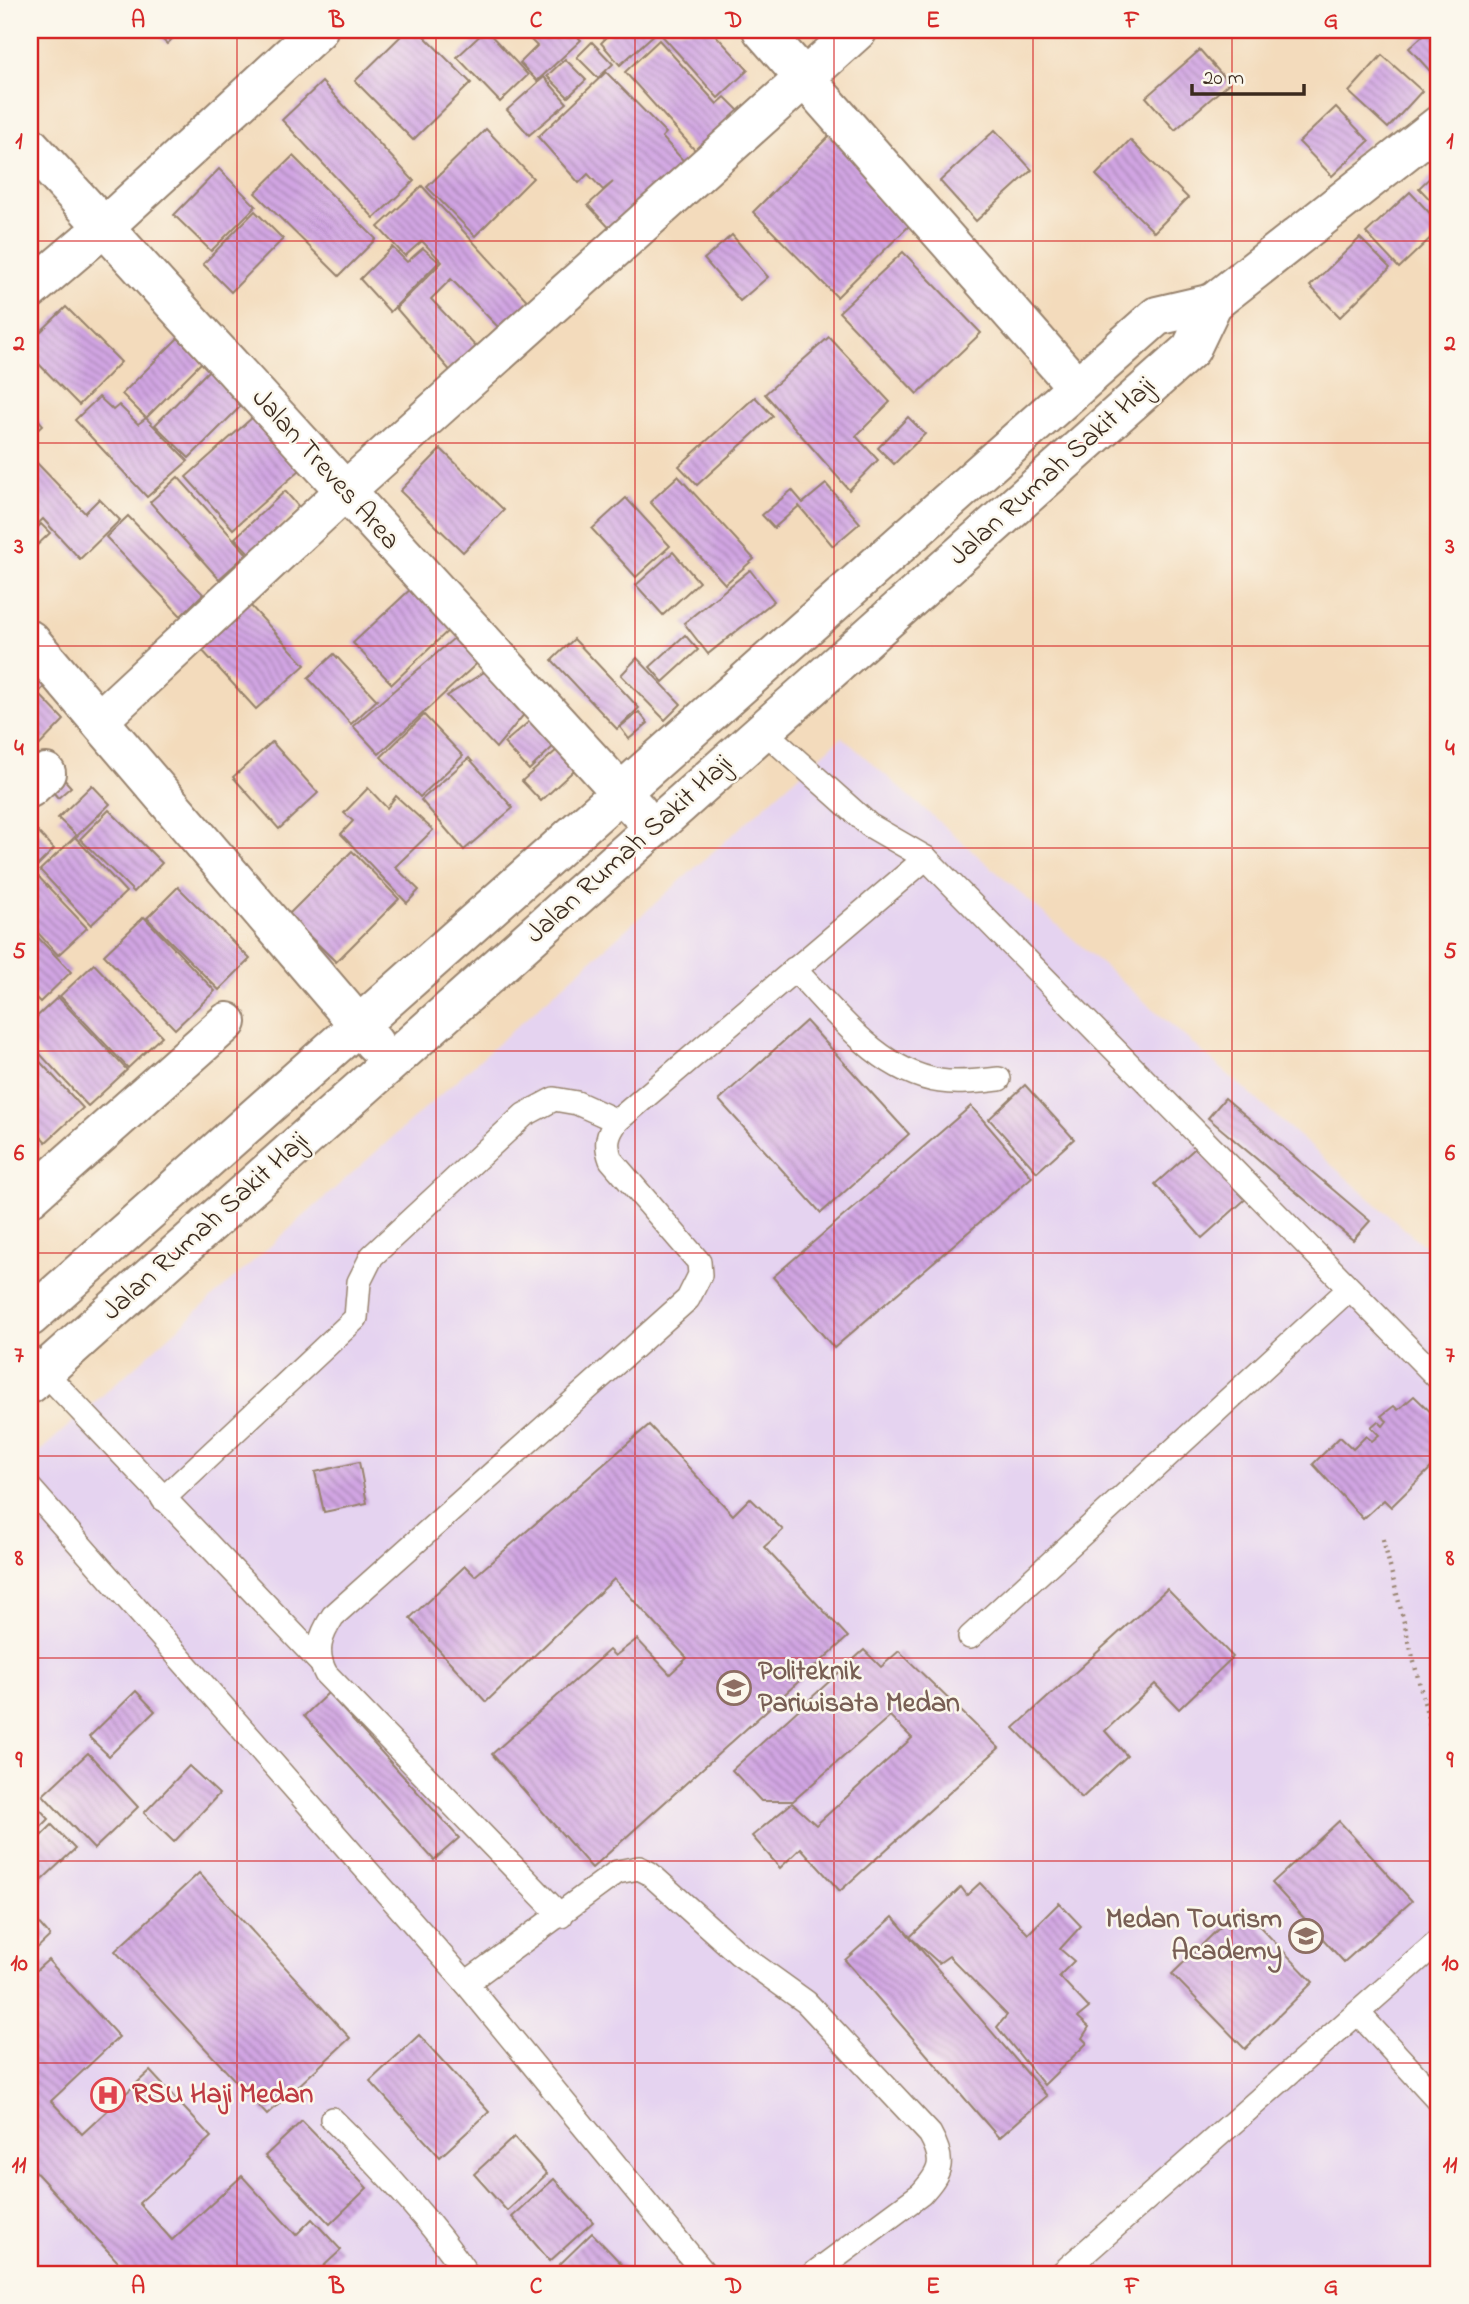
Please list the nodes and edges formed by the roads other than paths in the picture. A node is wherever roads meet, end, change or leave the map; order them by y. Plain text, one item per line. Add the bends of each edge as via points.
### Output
1 (318, 30) edge
2 (762, 30) edge
3 (858, 30) edge
4 (805, 75) junction
5 (1439, 125) edge
6 (30, 146) edge
7 (104, 227) junction
8 (30, 290) edge
9 (1213, 303) junction
10 (1077, 387) junction
11 (344, 492) junction
12 (30, 640) edge
13 (732, 693) junction
14 (99, 720) junction
15 (764, 731) junction
16 (621, 793) junction
17 (654, 830) junction
18 (926, 858) junction
19 (794, 969) junction
20 (227, 1022) dead end
21 (360, 1024) junction
22 (390, 1063) junction
23 (999, 1079) dead end
24 (617, 1121) junction
25 (30, 1197) edge
26 (1349, 1289) junction
27 (30, 1317) edge
28 (34, 1371) edge
29 (1439, 1379) edge
30 (30, 1488) edge
31 (163, 1499) junction
32 (970, 1637) dead end
33 (319, 1661) junction
34 (561, 1916) junction
35 (1439, 1941) edge
36 (466, 1983) junction
37 (1359, 2014) junction
38 (1439, 2101) edge
39 (332, 2119) dead end
40 (467, 2274) edge
41 (705, 2274) edge
42 (813, 2274) edge
43 (1061, 2274) edge

1 - 7 street
2 - 4 street
3 - 4 street
4 - 10 street
4 - 11 street
5 - 9 street, Jalan Rumah Sakit Haji
6 - 7 street, Jalan Treves Area
7 - 8 street
7 - 11 street, Jalan Treves Area
9 - 10 street, Jalan Rumah Sakit Haji via 1157,316
9 - 15 street, Jalan Rumah Sakit Haji via 1191,349
10 - 13 street, Jalan Rumah Sakit Haji
11 - 14 street
11 - 16 street, Jalan Treves Area
12 - 14 street
13 - 15 street
13 - 16 street, Jalan Rumah Sakit Haji
14 - 21 street
15 - 17 street, Jalan Rumah Sakit Haji
15 - 18 lane via 869,825
16 - 17 street, Jalan Treves Area
16 - 21 street, Jalan Rumah Sakit Haji
17 - 22 street, Jalan Rumah Sakit Haji
18 - 19 lane
18 - 26 lane
19 - 23 lane via 873,1050 896,1065 942,1082
19 - 24 lane
20 - 25 street
21 - 22 street
21 - 27 street, Jalan Rumah Sakit Haji
22 - 28 street, Jalan Rumah Sakit Haji
24 - 31 lane via 577,1103 554,1099 524,1115 372,1256 359,1282 356,1318
24 - 33 lane via 608,1134 611,1160 694,1252 700,1275 696,1288 333,1616 318,1647
26 - 29 lane
26 - 32 lane
28 - 31 lane
30 - 36 lane
31 - 33 lane
33 - 34 lane via 326,1674
34 - 36 lane
34 - 42 lane via 617,1872 639,1868 649,1873 739,1954 806,2002 930,2134 939,2151 934,2180
35 - 37 lane
36 - 41 lane
37 - 38 lane
37 - 43 lane
39 - 40 lane via 373,2160

